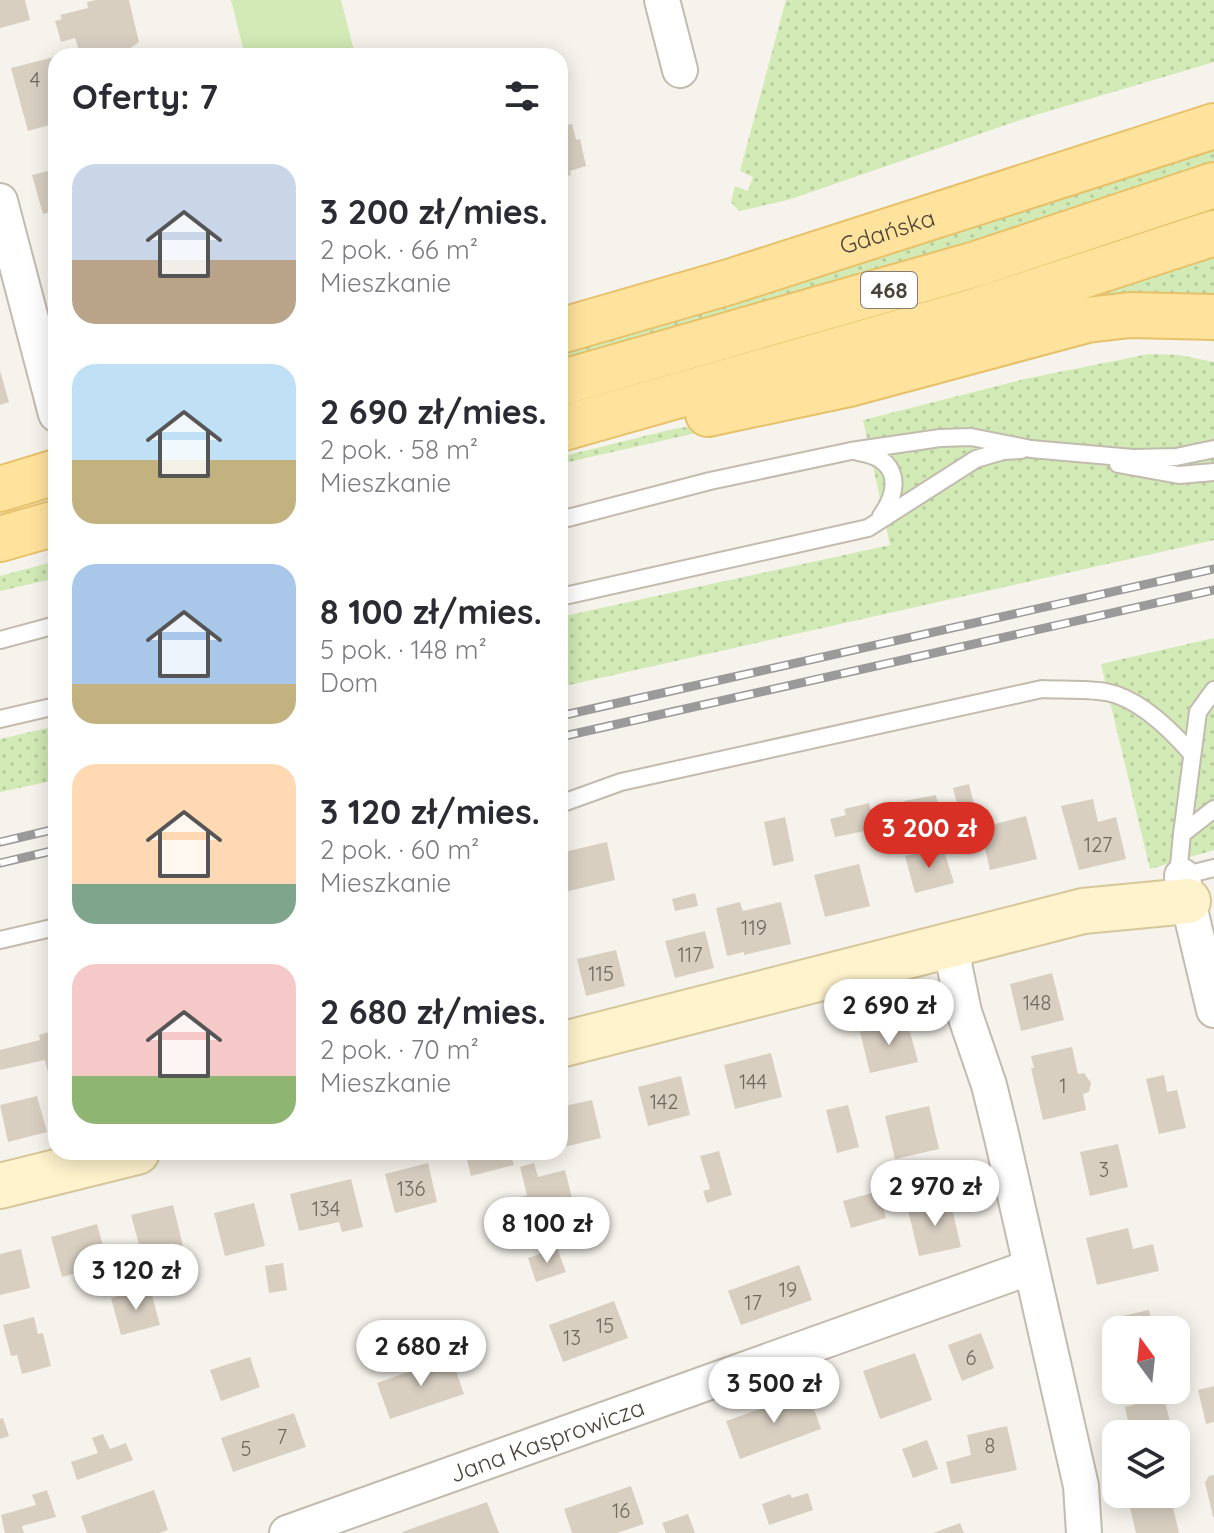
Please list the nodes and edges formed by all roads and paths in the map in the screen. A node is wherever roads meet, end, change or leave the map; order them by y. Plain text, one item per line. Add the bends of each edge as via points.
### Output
1 (662, 0) edge
2 (680, 70) dead end
3 (1214, 126) edge
4 (1214, 185) edge
5 (0, 201) edge
6 (1214, 233) edge
7 (1214, 317) edge
8 (568, 329) edge
9 (568, 381) edge
10 (48, 384) edge
11 (568, 427) edge
12 (568, 437) edge
13 (1031, 449) junction
14 (1214, 449) edge
15 (851, 451) junction
16 (1090, 455) junction
17 (1214, 472) edge
18 (568, 518) edge
19 (868, 528) junction
20 (568, 595) edge
21 (48, 627) edge
22 (0, 640) edge
23 (1214, 690) edge
24 (48, 708) edge
25 (0, 719) edge
26 (1192, 754) junction
27 (568, 801) edge
28 (1214, 809) edge
29 (1193, 876) edge
30 (48, 929) edge
31 (0, 940) edge
32 (950, 944) junction
33 (1214, 1010) edge
34 (568, 1043) edge
35 (105, 1160) edge
36 (0, 1186) edge
37 (1031, 1267) junction
38 (287, 1533) edge
39 (1084, 1533) edge

1 - 2 street
3 - 8 main road, Gdańska / 468
4 - 9 main road, 468 via 976,264
5 - 10 street
6 - 11 main road via 975,311
7 - 12 main road via 1087,320 792,397 599,438
13 - 15 lane via 971,437
13 - 16 lane
13 - 19 lane via 976,459
14 - 16 lane via 1176,457
15 - 18 lane
15 - 19 lane via 884,462 893,475 890,502
16 - 17 lane via 1179,475
19 - 20 lane
21 - 22 lane
23 - 26 lane via 1198,712
24 - 25 lane
26 - 27 lane via 1146,711 1108,692 1042,689 621,782
26 - 29 lane
28 - 29 lane
29 - 32 street via 1130,890 1083,911
29 - 33 street
30 - 31 lane
32 - 34 street
32 - 37 street
35 - 36 street
37 - 38 street, Jana Kasprowicza
37 - 39 street via 1081,1486

